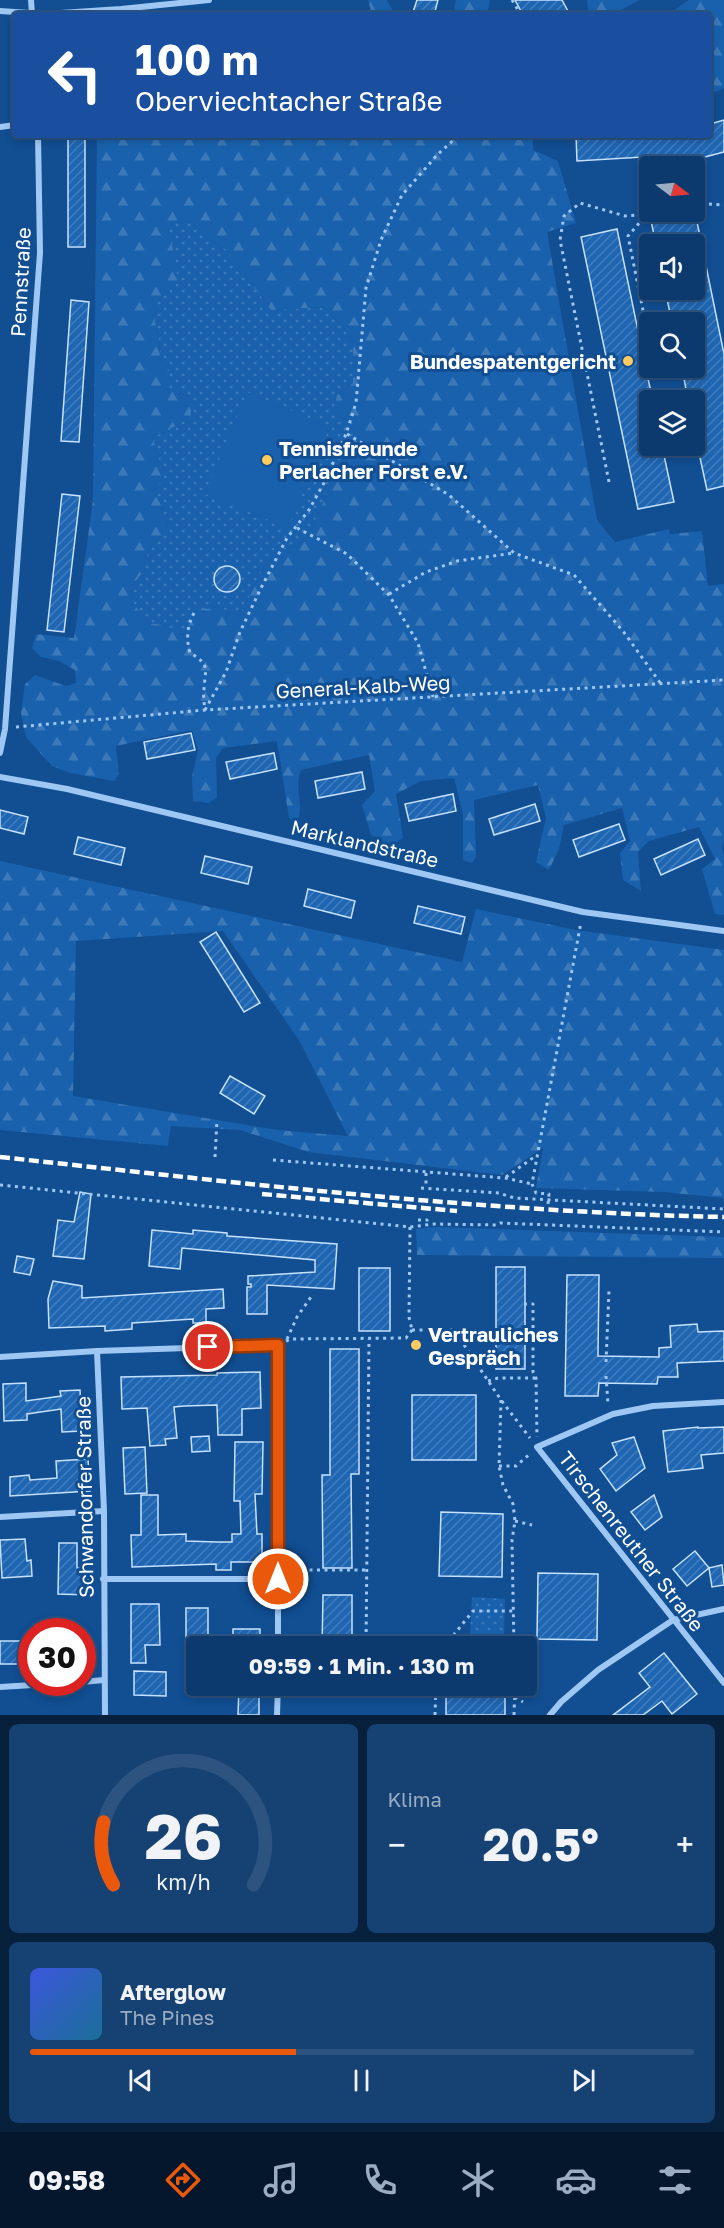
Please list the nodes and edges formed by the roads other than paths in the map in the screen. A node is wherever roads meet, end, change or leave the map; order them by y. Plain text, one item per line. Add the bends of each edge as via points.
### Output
1 (208, 0) edge
2 (68, 12) edge
3 (38, 138) edge
4 (0, 753) edge
5 (0, 777) edge
6 (724, 931) edge
7 (97, 1351) junction
8 (0, 1357) edge
9 (724, 1402) edge
10 (104, 1511) junction
11 (0, 1517) edge
12 (104, 1579) junction
13 (278, 1579) junction
14 (724, 1609) edge
15 (673, 1620) junction
16 (278, 1636) edge
17 (104, 1680) junction
18 (96, 1681) edge
19 (724, 1683) edge
20 (18, 1687) edge
21 (0, 1688) edge
22 (278, 1696) edge
23 (105, 1715) edge
24 (277, 1715) edge
25 (550, 1715) edge

1 - 2 street
3 - 4 street, Pennstraße via 40,253 5,729
5 - 6 street, Marklandstraße via 68,789 583,912
7 - 8 street
7 - 10 street, Schwandorfer Straße
7 - 13 street via 278,1345
9 - 15 street, Tirschenreuther Straße via 653,1406 609,1416 537,1447
10 - 11 street
10 - 12 street, Schwandorfer Straße
12 - 13 street
12 - 17 street, Schwandorfer Straße
13 - 16 street
14 - 15 street
15 - 19 street, Tirschenreuther Straße
15 - 25 street via 598,1670
17 - 18 street
17 - 23 street, Schwandorfer Straße
20 - 21 street
22 - 24 street

